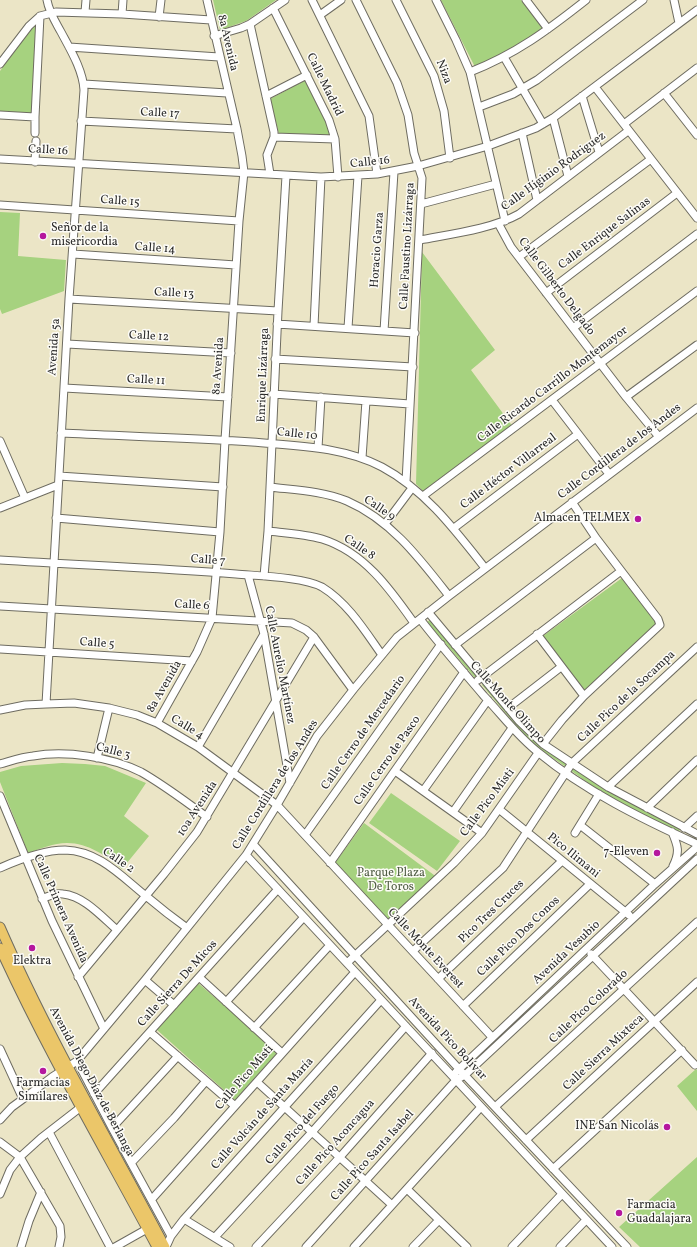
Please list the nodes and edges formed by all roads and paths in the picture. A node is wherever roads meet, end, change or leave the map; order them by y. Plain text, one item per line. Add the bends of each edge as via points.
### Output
1 (47, 0) edge
2 (86, 0) edge
3 (123, 0) edge
4 (160, 0) edge
5 (207, 0) edge
6 (285, 0) edge
7 (312, 0) edge
8 (341, 0) edge
9 (356, 0) edge
10 (396, 0) edge
11 (436, 0) edge
12 (526, 0) edge
13 (586, 0) edge
14 (643, 0) edge
15 (674, 0) edge
16 (273, 8) junction
17 (697, 10) edge
18 (85, 12) junction
19 (50, 13) junction
20 (122, 14) junction
21 (320, 15) junction
22 (40, 16) junction
23 (159, 17) junction
24 (211, 20) junction
25 (679, 23) junction
26 (250, 24) junction
27 (548, 29) junction
28 (214, 36) junction
29 (69, 47) junction
30 (219, 57) junction
31 (504, 57) junction
32 (0, 64) edge
33 (697, 68) edge
34 (470, 72) junction
35 (307, 75) junction
36 (84, 84) junction
37 (595, 86) junction
38 (523, 89) junction
39 (227, 93) junction
40 (664, 93) junction
41 (266, 96) junction
42 (582, 96) junction
43 (479, 107) junction
44 (0, 115) edge
45 (35, 117) junction
46 (553, 118) junction
47 (81, 121) junction
48 (543, 124) junction
49 (624, 124) junction
50 (694, 126) edge
51 (237, 129) junction
52 (628, 131) junction
53 (35, 133) dead end
54 (522, 133) junction
55 (697, 135) edge
56 (274, 136) junction
57 (335, 139) junction
58 (36, 141) dead end
59 (488, 146) junction
60 (599, 152) junction
61 (450, 158) junction
62 (0, 159) edge
63 (651, 159) junction
64 (35, 162) junction
65 (78, 164) junction
66 (418, 166) junction
67 (244, 172) junction
68 (394, 172) junction
69 (270, 174) junction
70 (377, 174) junction
71 (286, 176) junction
72 (358, 176) junction
73 (568, 176) junction
74 (321, 177) junction
75 (338, 177) junction
76 (496, 184) junction
77 (677, 193) junction
78 (537, 200) junction
79 (0, 204) edge
80 (421, 204) junction
81 (76, 210) junction
82 (697, 218) edge
83 (239, 221) junction
84 (505, 221) junction
85 (498, 223) junction
86 (697, 234) edge
87 (420, 240) junction
88 (73, 254) junction
89 (519, 257) junction
90 (236, 265) junction
91 (697, 290) edge
92 (546, 293) junction
93 (69, 298) junction
94 (233, 308) junction
95 (278, 311) junction
96 (277, 324) junction
97 (314, 326) junction
98 (348, 328) junction
99 (574, 328) junction
100 (384, 331) junction
101 (414, 333) junction
102 (67, 344) junction
103 (697, 345) edge
104 (231, 353) junction
105 (275, 359) junction
106 (600, 363) junction
107 (413, 367) junction
108 (64, 388) junction
109 (273, 394) junction
110 (228, 396) junction
111 (321, 397) junction
112 (626, 397) junction
113 (366, 400) junction
114 (552, 400) junction
115 (410, 404) junction
116 (697, 408) edge
117 (61, 433) junction
118 (578, 434) junction
119 (659, 437) junction
120 (225, 440) junction
121 (0, 441) edge
122 (272, 444) junction
123 (318, 448) junction
124 (3, 458) edge
125 (362, 458) junction
126 (609, 474) junction
127 (59, 476) junction
128 (406, 482) junction
129 (58, 485) junction
130 (270, 486) junction
131 (223, 487) junction
132 (412, 488) junction
133 (423, 496) junction
134 (25, 498) junction
135 (572, 502) junction
136 (0, 508) edge
137 (56, 518) junction
138 (385, 524) junction
139 (454, 528) junction
140 (268, 531) junction
141 (220, 532) junction
142 (596, 538) junction
143 (0, 560) edge
144 (54, 563) junction
145 (485, 568) junction
146 (621, 571) junction
147 (218, 573) junction
148 (248, 575) junction
149 (264, 576) junction
150 (449, 596) junction
151 (0, 606) edge
152 (51, 608) junction
153 (428, 612) junction
154 (212, 618) junction
155 (260, 620) junction
156 (417, 621) junction
157 (264, 634) junction
158 (537, 634) junction
159 (314, 636) junction
160 (441, 644) junction
161 (455, 644) junction
162 (697, 647) edge
163 (0, 649) edge
164 (49, 652) junction
165 (382, 655) junction
166 (192, 661) junction
167 (561, 667) junction
168 (464, 672) junction
169 (482, 677) junction
170 (474, 684) junction
171 (353, 690) junction
172 (584, 696) junction
173 (488, 700) junction
174 (275, 701) junction
175 (46, 704) junction
176 (697, 704) edge
177 (109, 708) junction
178 (508, 708) junction
179 (0, 710) edge
180 (157, 723) junction
181 (512, 728) junction
182 (543, 744) junction
183 (198, 747) junction
184 (538, 753) junction
185 (97, 758) junction
186 (697, 760) edge
187 (572, 763) junction
188 (0, 764) edge
189 (395, 770) junction
190 (234, 772) junction
191 (565, 773) junction
192 (290, 782) junction
193 (608, 787) junction
194 (423, 791) junction
195 (599, 794) junction
196 (0, 796) edge
197 (277, 805) junction
198 (647, 808) junction
199 (500, 810) junction
200 (453, 812) junction
201 (697, 816) edge
202 (207, 817) junction
203 (580, 825) junction
204 (684, 828) junction
205 (527, 832) junction
206 (672, 832) junction
207 (482, 833) junction
208 (575, 833) dead end
209 (697, 834) edge
210 (305, 835) junction
211 (254, 845) junction
212 (697, 845) edge
213 (246, 855) junction
214 (24, 858) junction
215 (697, 859) edge
216 (562, 861) junction
217 (330, 863) junction
218 (0, 868) edge
219 (672, 869) junction
220 (590, 884) junction
221 (655, 884) junction
222 (278, 889) junction
223 (146, 896) junction
224 (42, 899) junction
225 (626, 912) junction
226 (304, 917) junction
227 (634, 919) junction
228 (697, 922) edge
229 (388, 926) junction
230 (0, 928) edge
231 (187, 928) junction
232 (117, 930) junction
233 (330, 945) junction
234 (0, 948) edge
235 (586, 950) junction
236 (413, 952) junction
237 (355, 956) junction
238 (593, 957) junction
239 (347, 963) junction
240 (355, 972) junction
241 (78, 977) junction
242 (199, 978) junction
243 (438, 979) junction
244 (145, 980) junction
245 (697, 982) edge
246 (624, 990) junction
247 (381, 1000) junction
248 (226, 1002) junction
249 (174, 1005) junction
250 (463, 1006) junction
251 (655, 1022) junction
252 (406, 1026) junction
253 (254, 1028) junction
254 (104, 1029) junction
255 (150, 1032) junction
256 (492, 1037) junction
257 (0, 1049) edge
258 (682, 1050) junction
259 (282, 1053) junction
260 (432, 1053) junction
261 (178, 1056) junction
262 (77, 1061) junction
263 (695, 1064) dead end
264 (65, 1069) junction
265 (459, 1069) junction
266 (465, 1075) junction
267 (454, 1077) junction
268 (206, 1081) junction
269 (257, 1082) junction
270 (94, 1094) junction
271 (23, 1099) junction
272 (235, 1106) junction
273 (81, 1107) junction
274 (284, 1107) junction
275 (481, 1107) junction
276 (495, 1107) junction
277 (0, 1120) edge
278 (112, 1128) junction
279 (49, 1132) junction
280 (312, 1132) junction
281 (526, 1140) junction
282 (0, 1142) edge
283 (20, 1157) junction
284 (340, 1157) junction
285 (132, 1162) junction
286 (553, 1169) junction
287 (366, 1180) junction
288 (407, 1189) junction
289 (41, 1192) junction
290 (0, 1194) edge
291 (562, 1194) junction
292 (152, 1199) junction
293 (392, 1205) junction
294 (184, 1219) junction
295 (439, 1220) junction
296 (586, 1220) junction
297 (147, 1229) junction
298 (171, 1236) junction
299 (215, 1238) junction
300 (464, 1246) edge
301 (21, 1247) edge
302 (58, 1247) edge
303 (110, 1247) edge
304 (115, 1247) edge
305 (157, 1247) edge
306 (165, 1247) edge
307 (230, 1247) edge
308 (256, 1247) edge
309 (306, 1247) edge
310 (354, 1247) edge
311 (413, 1247) edge
312 (512, 1247) edge
313 (560, 1247) edge
314 (611, 1247) edge
315 (627, 1247) edge

1 - 19 street, Avenida 5a
2 - 18 street
3 - 20 street
4 - 23 street
5 - 24 street, 8a Avenida
6 - 16 street
7 - 21 street
8 - 21 street
9 - 66 street, Calle Faustino Lizárraga via 397,83 408,115
10 - 61 street, Niza via 434,76 444,111
11 - 34 street
12 - 27 street
13 - 27 street
14 - 38 street
15 - 25 street
16 - 26 street
16 - 35 street, Calle Madrid
17 - 25 street, Calle 16
18 - 19 street
18 - 20 street
19 - 22 street
19 - 29 street, Avenida 5a
20 - 23 street
21 - 70 street via 369,116
22 - 32 street via 29,26
22 - 45 street
23 - 24 street
24 - 28 street, 8a Avenida
25 - 37 street, Calle 16
26 - 28 street
26 - 41 street
27 - 31 street
28 - 30 street, 8a Avenida
29 - 30 street
29 - 36 street, Avenida 5a
30 - 39 street, 8a Avenida
31 - 34 street
31 - 38 street
33 - 40 street
34 - 43 street
35 - 41 street
35 - 57 street, Calle Madrid via 325,111
36 - 39 street
36 - 47 street, Avenida 5a
37 - 42 street, Calle 16
37 - 49 street
38 - 43 street
38 - 48 street
39 - 51 street, 8a Avenida
40 - 49 street
40 - 50 street
41 - 56 street
42 - 46 street, Calle 16
42 - 60 street
43 - 59 street
44 - 45 street
45 - 53 street
46 - 48 street, Calle 16
46 - 73 street
47 - 51 street, Calle 17
47 - 65 street, Avenida 5a
48 - 54 street, Calle 16
49 - 52 street
50 - 55 street
51 - 67 street, 8a Avenida
52 - 60 street, Calle Higinio Rodriguez
52 - 63 street
54 - 59 street, Calle 16
54 - 78 street
56 - 57 street
56 - 69 street via 267,155
57 - 75 street, Calle Madrid
58 - 64 street
59 - 61 street, Calle 16
59 - 76 street
60 - 73 street, Calle Higinio Rodriguez
61 - 66 street, Calle 16
62 - 64 street, Calle 16
63 - 77 street
63 - 89 street
64 - 65 street, Calle 16
65 - 67 street, Calle 16
65 - 81 street, Avenida 5a
66 - 68 street, Calle 16
66 - 80 street, Calle Faustino Lizárraga via 422,178
67 - 69 street, Calle 16
67 - 83 street, 8a Avenida
68 - 70 street, Calle 16
68 - 100 street, Horacio Garza
69 - 71 street, Calle 16
70 - 72 street, Calle 16
71 - 74 street, Calle 16
71 - 95 street, Enrique Lizárraga
72 - 75 street, Calle 16
72 - 98 street
73 - 78 street, Calle Higinio Rodriguez
74 - 75 street, Calle 16
74 - 97 street
76 - 80 street
76 - 84 street
77 - 82 street
77 - 92 street, Calle Enrique Salinas
78 - 84 street, Calle Higinio Rodriguez
79 - 81 street, Calle 15
80 - 87 street, Calle Faustino Lizárraga
81 - 83 street, Calle 15
81 - 88 street, Avenida 5a
83 - 90 street, 8a Avenida
84 - 85 street, Calle Higinio Rodriguez
85 - 87 street, Calle Higinio Rodriguez
85 - 89 street, Calle Gilberto Delgado via 506,240
86 - 99 street
87 - 101 street, Calle Faustino Lizárraga
88 - 90 street, Calle 14
88 - 93 street, Avenida 5a
89 - 92 street, Calle Gilberto Delgado
90 - 94 street, 8a Avenida
91 - 106 street, Calle Ricardo Carrillo Montemayor
92 - 99 street, Calle Gilberto Delgado
93 - 94 street, Calle 13
93 - 102 street, Avenida 5a
94 - 95 street, Calle 13
94 - 104 street, 8a Avenida
95 - 96 street, Enrique Lizárraga
96 - 97 street
96 - 105 street, Enrique Lizárraga
97 - 98 street
98 - 100 street
99 - 106 street, Calle Gilberto Delgado
100 - 101 street
101 - 107 street, Calle Faustino Lizárraga
102 - 104 street, Calle 12
102 - 108 street, Avenida 5a
103 - 112 street
104 - 110 street, 8a Avenida
105 - 107 street
105 - 109 street, Enrique Lizárraga
106 - 112 street, Calle Gilberto Delgado
106 - 114 street, Calle Ricardo Carrillo Montemayor
107 - 115 street, Calle Faustino Lizárraga
108 - 110 street, Calle 11
108 - 117 street, Avenida 5a
109 - 111 street
109 - 122 street, Enrique Lizárraga
110 - 120 street, 8a Avenida
111 - 113 street
111 - 123 street
112 - 119 street, Calle Gilberto Delgado
113 - 115 street
113 - 125 street
114 - 118 street
114 - 133 street, Calle Ricardo Carrillo Montemayor
115 - 128 street, Calle Faustino Lizárraga
116 - 119 street, Calle Cordillera de los Andes
117 - 120 street, Calle 10
117 - 127 street, Avenida 5a
118 - 126 street
118 - 139 street, Calle Héctor Villarreal
119 - 126 street, Calle Cordillera de los Andes
120 - 122 street, Calle 10
120 - 131 street, 8a Avenida
121 - 124 street
122 - 123 street, Calle 10
122 - 130 street, Enrique Lizárraga
123 - 125 street, Calle 10
124 - 134 street
125 - 128 street, Calle 10
126 - 135 street, Calle Cordillera de los Andes
127 - 129 street, Avenida 5a
127 - 131 street
128 - 132 street, Calle 10
129 - 134 street
129 - 137 street, Avenida 5a
130 - 138 street, Calle 9 via 307,491 347,501
130 - 140 street, Enrique Lizárraga
131 - 141 street, 8a Avenida
132 - 133 street, Calle 10
132 - 138 street
133 - 139 street, Calle 10
134 - 136 street
135 - 142 street
135 - 145 street, Calle Cordillera de los Andes
137 - 141 street
137 - 144 street, Avenida 5a
138 - 150 street, Calle 9 via 424,564
139 - 145 street, Calle 10
140 - 149 street, Enrique Lizárraga
140 - 156 street, Calle 8 via 298,534 335,544 378,575
141 - 147 street, 8a Avenida
142 - 146 street
142 - 161 street
143 - 144 street, Calle 7
144 - 147 street, Calle 7
144 - 152 street, Avenida 5a
145 - 150 street, Calle Cordillera de los Andes
146 - 158 street
146 - 172 street via 660,623 659,628
147 - 148 street, Calle 7
147 - 154 street, 8a Avenida
148 - 149 street, Calle 7
148 - 155 street, Calle Aurelio Martínez
149 - 165 street, Calle 7 via 302,581 322,587 343,604
150 - 153 street, Calle Cordillera de los Andes
151 - 152 street, Calle 6
152 - 154 street, Calle 6
152 - 164 street, Avenida 5a
153 - 156 street, Calle Cordillera de los Andes
153 - 161 street, Calle Monte Olimpo
154 - 155 street, Calle 6
154 - 166 street, 8a Avenida
155 - 157 street, Calle Aurelio Martínez
155 - 159 street, Calle 6 via 292,623
156 - 160 street, Calle Monte Olimpo
156 - 165 street, Calle Cordillera de los Andes via 397,637
157 - 174 street, Calle Aurelio Martínez
157 - 183 street
158 - 167 street
158 - 169 street
159 - 171 street, Calle 6
159 - 174 street, 10a Avenida
160 - 168 street, Calle Monte Olimpo
160 - 210 street, Calle Cerro de Mercedario
161 - 169 street, Calle Monte Olimpo
162 - 187 street, Calle Pico de la Socampa
163 - 164 street, Calle 5
164 - 166 street, Calle 5
164 - 175 street, Avenida 5a
165 - 171 street, Calle Cordillera de los Andes
166 - 180 street, 8a Avenida
167 - 172 street
167 - 178 street
168 - 170 street, Calle Monte Olimpo
168 - 189 street, Calle Cerro de Pasco
169 - 170 street
169 - 178 street, Calle Monte Olimpo
170 - 173 street, Calle Monte Olimpo
171 - 192 street, Calle Cordillera de los Andes via 317,736
172 - 182 street
173 - 181 street, Calle Monte Olimpo
173 - 194 street
174 - 190 street, 10a Avenida
174 - 192 street, Calle Aurelio Martínez
175 - 177 street, Calle 4
175 - 179 street, Calle 4
176 - 193 street
177 - 180 street, Calle 4
177 - 185 street
178 - 182 street, Calle Monte Olimpo
180 - 183 street, Calle 4
181 - 184 street, Calle Monte Olimpo
181 - 200 street
182 - 187 street, Calle Monte Olimpo
183 - 190 street, Calle 4
184 - 191 street, Calle Monte Olimpo
184 - 199 street, Calle Pico Misti
185 - 188 street, Calle 3 via 48,754
185 - 202 street, Calle 3 via 141,772
186 - 198 street
187 - 191 street, Calle Pico de la Socampa
187 - 193 street, Calle Monte Olimpo
189 - 194 street
189 - 217 street, Calle Cerro de Pasco
190 - 197 street, Calle 4
190 - 202 street, 10a Avenida
191 - 195 street, Calle Monte Olimpo
191 - 205 street, Calle Pico de la Socampa
192 - 197 street, Calle Cordillera de los Andes
193 - 198 street, Calle Monte Olimpo
194 - 200 street
195 - 203 street
195 - 206 street, Calle Monte Olimpo
196 - 214 street, Calle Primera Avenida
197 - 210 street, Calle Monte Everest
197 - 211 street, Calle Cordillera de los Andes
198 - 204 street, Calle Monte Olimpo
199 - 205 street, Pico Ilimani
199 - 207 street, Calle Pico Misti
200 - 207 street
201 - 204 street
202 - 223 street, 10a Avenida
203 - 208 street
203 - 221 street
204 - 209 street, Calle Monte Olimpo
205 - 216 street, Pico Ilimani
205 - 236 street, Calle Pico de la Socampa via 497,874
206 - 212 street, Calle Monte Olimpo
206 - 219 street via 678,849
207 - 229 street, Calle Pico Misti
210 - 217 street, Calle Monte Everest
211 - 213 street, Calle Cordillera de los Andes
211 - 237 street, Avenida Pico Bolívar
212 - 219 street, Avenida Vesubio
213 - 222 street, Avenida Pico Bolívar
213 - 231 street, Calle Cordillera de los Andes
214 - 218 street, Calle 2
214 - 223 street, Calle 2 via 52,851 84,854 116,870
214 - 224 street, Calle Primera Avenida
215 - 227 street, Avenida Vesubio
216 - 220 street, Pico Ilimani
216 - 243 street, Pico Tres Cruces
217 - 229 street, Calle Monte Everest
219 - 221 street, Avenida Vesubio
220 - 225 street, Pico Ilimani
220 - 250 street, Calle Pico Dos Conos
221 - 225 street, Avenida Vesubio
222 - 226 street, Avenida Pico Bolívar
222 - 242 street, Calle Sierra De Micos
223 - 231 street, Calle 2
223 - 232 street, 10a Avenida
224 - 232 street via 58,894 73,897
224 - 241 street, Calle Primera Avenida
225 - 227 street, Pico Ilimani
225 - 235 street, Avenida Vesubio
226 - 233 street, Avenida Pico Bolívar
226 - 248 street
227 - 238 street, Avenida Vesubio
228 - 246 street, Calle Pico Colorado
229 - 236 street, Calle Monte Everest
229 - 237 street, Calle Pico Misti
230 - 264 main road, Avenida Diego Díaz de Berlanga
231 - 244 street, Calle Cordillera de los Andes
232 - 241 street, 10a Avenida
233 - 239 street, Avenida Pico Bolívar
233 - 253 street
234 - 264 main road, Avenida Diego Díaz de Berlanga via 35,1023
235 - 238 street
235 - 256 street, Avenida Vesubio
236 - 243 street, Calle Monte Everest
237 - 239 street, Calle Pico Misti
237 - 265 street, Avenida Pico Bolívar
238 - 246 street
238 - 266 street, Avenida Vesubio
239 - 240 street, Avenida Pico Bolívar
240 - 247 street, Avenida Pico Bolívar
240 - 259 street, Calle Pico Misti
241 - 254 street, Calle Primera Avenida
242 - 248 street
242 - 249 street, Calle Sierra De Micos
243 - 250 street, Calle Monte Everest
244 - 249 street
244 - 254 street, Calle Cordillera de los Andes
245 - 251 street, Calle Sierra Mixteca
246 - 251 street
246 - 276 street, Calle Pico Colorado
247 - 252 street, Avenida Pico Bolívar
247 - 274 street, Calle Volcán de Santa María
248 - 253 street
249 - 255 street, Calle Sierra De Micos
250 - 256 street, Calle Monte Everest
251 - 258 street
251 - 281 street, Calle Sierra Mixteca
252 - 260 street, Avenida Pico Bolívar
252 - 280 street, Calle Pico del Fuego
253 - 259 street
254 - 262 street, Calle Cordillera de los Andes
255 - 261 street
255 - 270 street, Calle Sierra De Micos
256 - 265 street, Avenida Vesubio
257 - 271 street
258 - 263 street
258 - 286 street
259 - 269 street, Calle Pico Misti
260 - 267 street, Avenida Pico Bolívar
260 - 284 street, Calle Pico Aconcagua
261 - 268 street
261 - 278 street
262 - 264 street, Calle Cordillera de los Andes
262 - 270 street
264 - 271 street, Calle Cordillera de los Andes
264 - 273 main road, Avenida Diego Díaz de Berlanga
264 - 306 main road, Avenida Diego Díaz de Berlanga
265 - 266 street, Avenida Pico Bolívar
265 - 267 street, Avenida Vesubio
266 - 267 street, Avenida Vesubio
266 - 276 street, Avenida Pico Bolívar
267 - 275 street, Avenida Pico Bolívar
267 - 287 street, Calle Pico Santa Isabel
268 - 272 street
268 - 285 street
269 - 272 street, Calle Pico Misti
269 - 274 street
270 - 278 street
271 - 277 street, Calle Cordillera de los Andes
272 - 292 street, Calle Pico Misti
273 - 279 street
273 - 297 main road, Avenida Diego Díaz de Berlanga
274 - 280 street
274 - 294 street, Calle Volcán de Santa María
275 - 288 street
275 - 291 street, Avenida Pico Bolívar
276 - 281 street, Avenida Pico Bolívar
278 - 285 street
279 - 283 street
279 - 303 street
280 - 284 street
280 - 299 street, Calle Pico del Fuego
281 - 286 street, Avenida Pico Bolívar
282 - 283 street
283 - 289 street
283 - 290 street via 10,1170
284 - 287 street
284 - 308 street, Calle Pico Aconcagua
285 - 292 street
286 - 315 street, Avenida Pico Bolívar
287 - 293 street
287 - 309 street, Calle Pico Santa Isabel
288 - 293 street
288 - 295 street
289 - 301 street
289 - 302 street via 61,1230
291 - 296 street, Avenida Pico Bolívar
291 - 312 street
292 - 298 street
293 - 310 street
294 - 298 street, Calle Volcán de Santa María
294 - 299 street
295 - 300 street
295 - 311 street
296 - 313 street
296 - 314 street, Avenida Pico Bolívar
297 - 304 street
297 - 305 main road, Avenida Diego Díaz de Berlanga
298 - 306 street, Calle Volcán de Santa María
299 - 307 street

